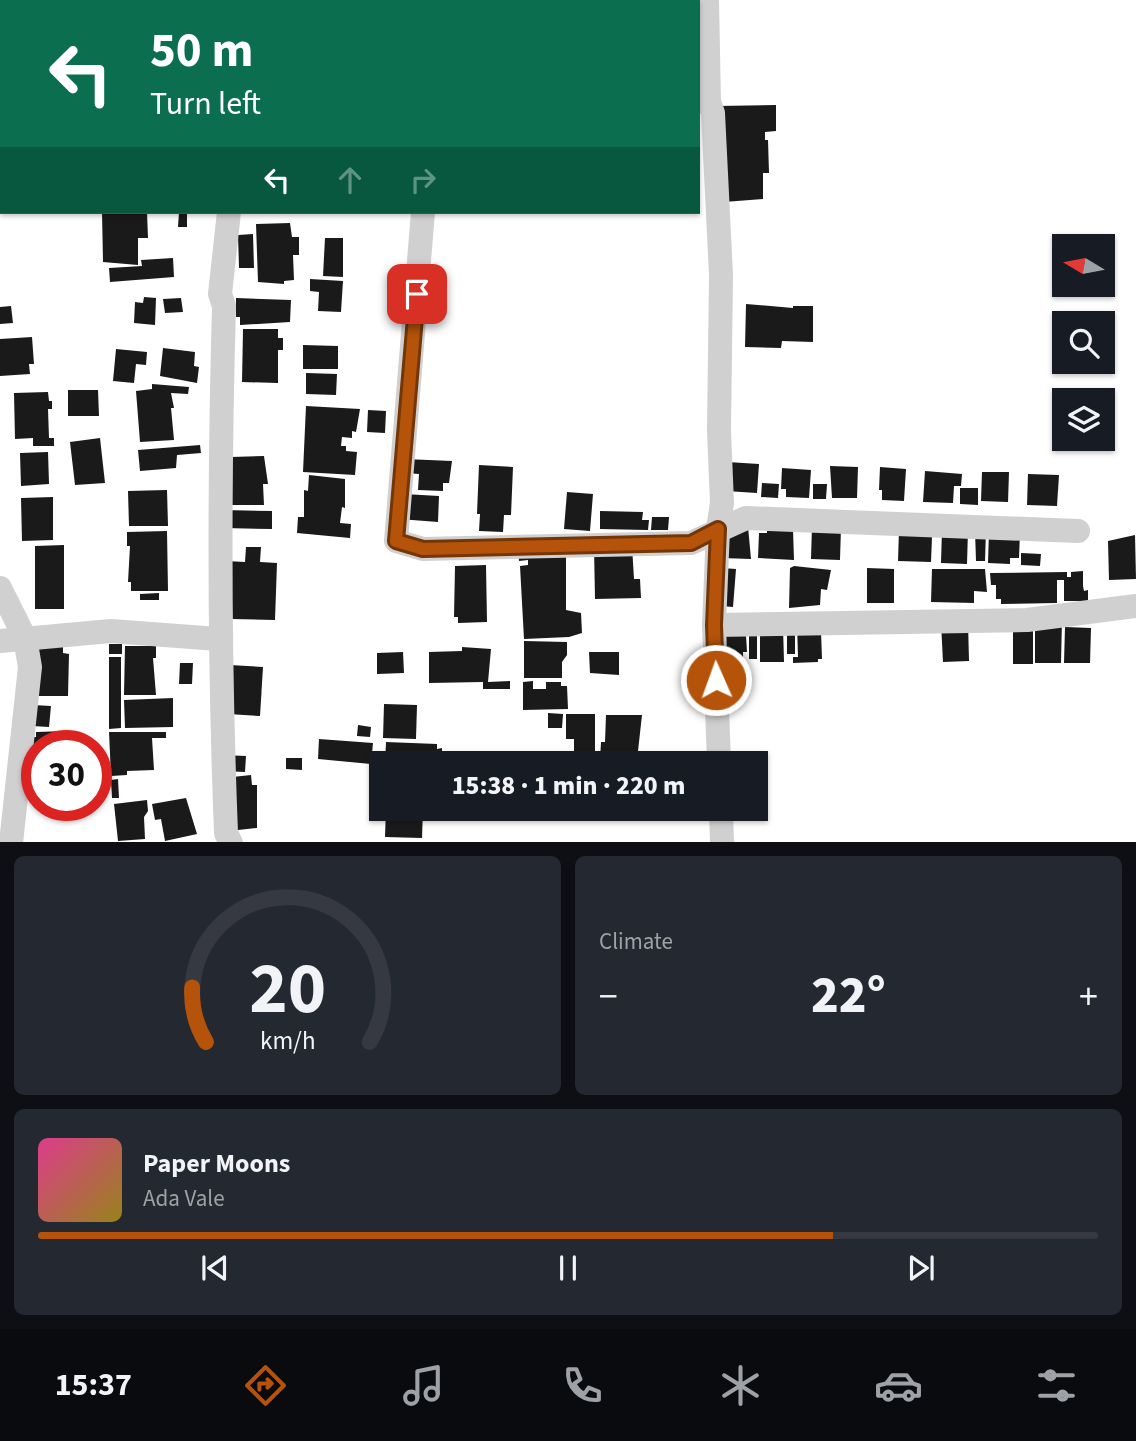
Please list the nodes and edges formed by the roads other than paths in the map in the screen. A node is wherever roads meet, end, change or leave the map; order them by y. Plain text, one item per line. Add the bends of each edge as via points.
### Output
1 (707, 0) edge
2 (229, 214) edge
3 (423, 214) edge
4 (718, 529) junction
5 (1078, 531) dead end
6 (0, 589) edge
7 (1136, 606) edge
8 (714, 625) junction
9 (26, 638) junction
10 (219, 639) junction
11 (0, 641) edge
12 (719, 751) edge
13 (721, 821) edge
14 (11, 842) edge
15 (231, 842) edge
16 (722, 842) edge

1 - 4 street via 721,275 722,503
2 - 10 street via 220,294 225,306
3 - 4 street via 396,541 423,549 691,543
4 - 5 street via 746,518
4 - 8 street
6 - 9 street
7 - 8 street via 1027,620
8 - 12 street
9 - 10 street via 111,632
9 - 11 street
9 - 14 street via 30,667
10 - 15 street via 226,833
13 - 16 street

